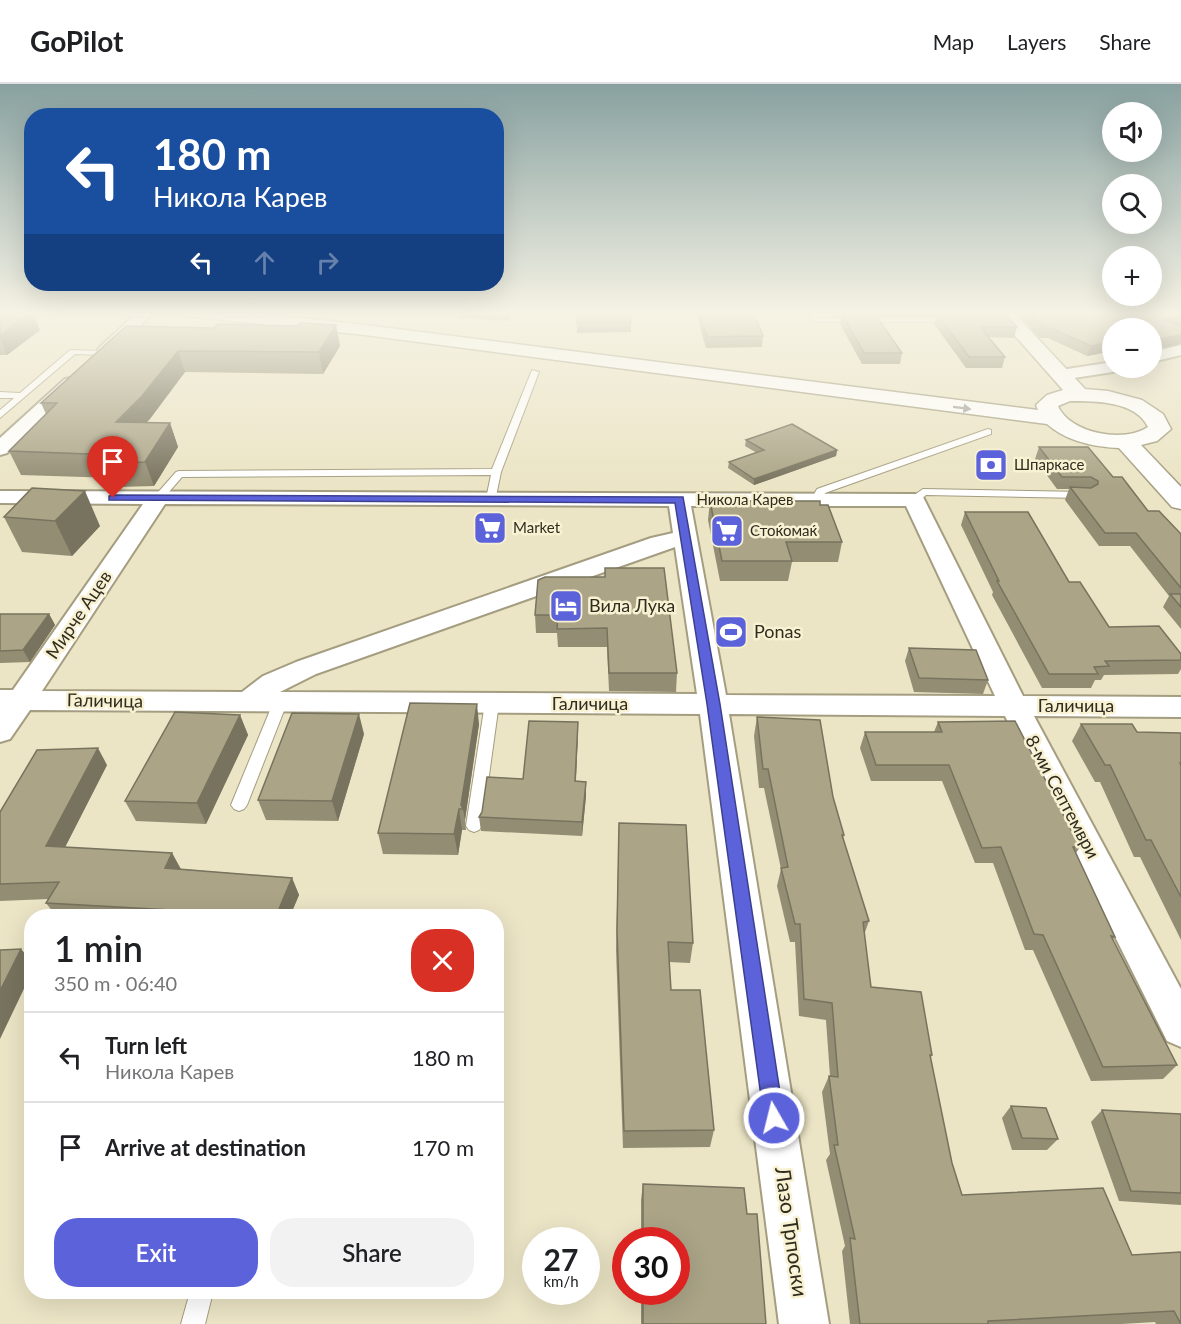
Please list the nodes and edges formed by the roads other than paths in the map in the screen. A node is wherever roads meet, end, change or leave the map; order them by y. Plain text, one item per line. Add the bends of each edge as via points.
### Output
1 (51, 370) edge
2 (85, 370) edge
3 (699, 370) edge
4 (747, 370) edge
5 (1056, 370) edge
6 (1094, 370) edge
7 (535, 372) dead end
8 (1061, 375) junction
9 (0, 395) edge
10 (1079, 395) junction
11 (20, 396) junction
12 (1049, 411) junction
13 (0, 415) edge
14 (1181, 420) edge
15 (1165, 427) edge
16 (988, 432) dead end
17 (1125, 441) junction
18 (0, 449) edge
19 (496, 472) junction
20 (1086, 495) edge
21 (0, 497) edge
22 (158, 498) junction
23 (492, 499) junction
24 (679, 500) junction
25 (816, 500) junction
26 (914, 500) junction
27 (1181, 502) edge
28 (685, 538) junction
29 (11, 700) edge
30 (247, 702) junction
31 (280, 703) junction
32 (492, 704) junction
33 (713, 704) junction
34 (1014, 706) junction
35 (1181, 706) edge
36 (0, 732) edge
37 (239, 805) dead end
38 (474, 826) dead end
39 (1181, 1028) edge
40 (200, 1299) edge
41 (193, 1324) edge
42 (804, 1324) edge

1 - 11 lane
2 - 18 street
3 -> 12 main road
4 - 12 main road
5 - 8 main road
6 - 8 street
7 - 19 lane
8 - 10 main road
9 - 11 lane
10 - 12 main road via 1054,399
10 - 15 main road via 1130,403
11 - 13 lane
12 - 17 main road via 1073,432
14 - 15 main road
15 - 17 main road via 1154,436
16 - 25 lane via 821,491
17 - 27 main road
19 - 22 lane via 179,474
19 - 23 lane
20 - 26 lane via 923,492
21 - 22 street, Никола Карев
22 - 23 street, Никола Карев
22 - 29 street, Мирче Ацев
23 - 24 street, Никола Карев
24 - 25 street, Никола Карев
24 - 28 street, Лазо Трпоски
25 - 26 street, Никола Карев
26 - 34 street, 8-ми Септември
28 - 30 street via 659,543 306,668 273,683
28 - 33 street, Лазо Трпоски
29 - 30 street, Галичица
29 - 36 street, Мирче Ацев
30 - 31 street, Галичица
31 - 32 street, Галичица
31 - 37 lane
32 - 33 street, Галичица
32 - 38 lane
33 - 34 street, Галичица
33 - 42 street, Лазо Трпоски
34 - 35 street, Галичица
34 - 39 street, 8-ми Септември
40 - 41 lane

